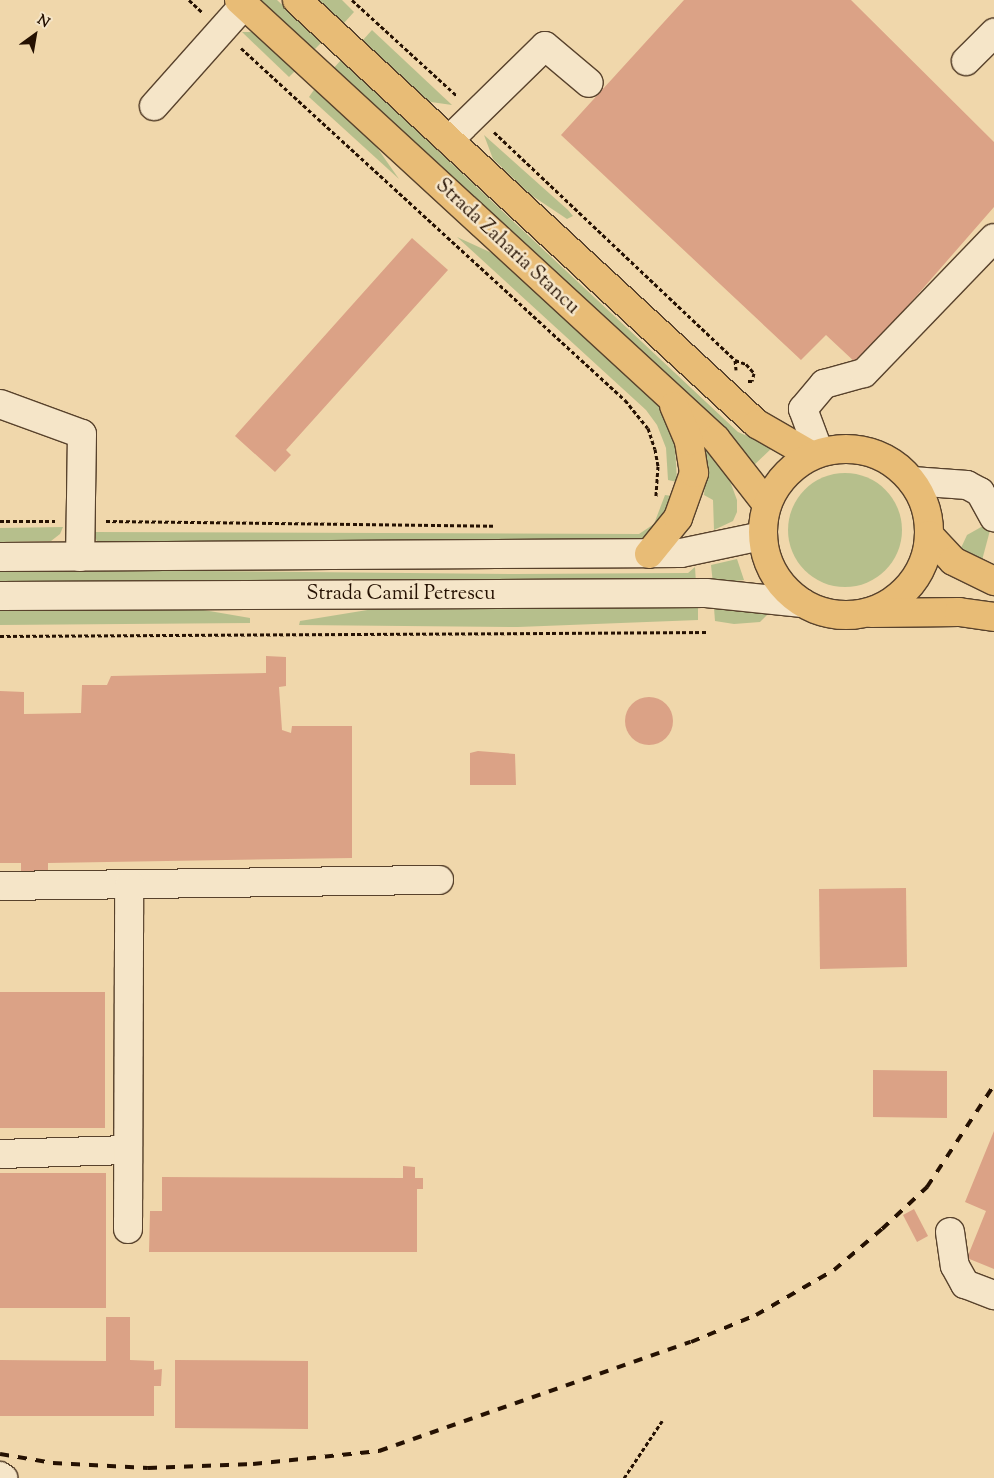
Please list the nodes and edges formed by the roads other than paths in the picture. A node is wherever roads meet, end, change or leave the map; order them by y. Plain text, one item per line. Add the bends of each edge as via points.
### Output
1 (297, 0) edge
2 (241, 2) edge
3 (994, 32) edge
4 (966, 61) dead end
5 (589, 83) dead end
6 (154, 106) dead end
7 (449, 140) junction
8 (994, 238) edge
9 (670, 398) junction
10 (0, 404) edge
11 (815, 454) junction
12 (912, 481) junction
13 (766, 503) junction
14 (994, 517) edge
15 (929, 535) junction
16 (762, 536) junction
17 (649, 554) junction
18 (0, 557) edge
19 (80, 557) junction
20 (994, 581) edge
21 (0, 596) edge
22 (802, 603) junction
23 (862, 614) junction
24 (994, 617) edge
25 (439, 880) dead end
26 (129, 884) junction
27 (0, 886) edge
28 (128, 1150) junction
29 (0, 1154) edge
30 (128, 1229) dead end
31 (950, 1232) dead end
32 (994, 1295) edge

1 - 7 main road, Strada Zaharia Stancu
2 - 6 street via 221,30
2 - 9 main road, Strada Zaharia Stancu
3 - 4 street
5 - 7 street via 545,46
7 - 11 main road, Strada Zaharia Stancu via 757,424
8 - 11 street via 864,372 824,384 803,409
9 - 13 main road, Strada Zaharia Stancu via 733,457
9 - 17 main road via 689,441 694,473 678,518
10 - 19 street via 82,434
11 - 12 main road via 846,448 865,450 899,467
11 - 13 main road via 784,475
12 - 14 street via 967,485 980,492
12 - 15 main road via 928,516
13 - 16 main road
15 - 20 main road via 953,561
15 - 23 main road via 922,566 909,586 892,602
16 - 17 street, Strada Camil Petrescu via 705,550
16 - 22 main road via 770,567 784,587
17 - 19 street, Strada Camil Petrescu
18 - 19 street, Strada Camil Petrescu
21 - 22 street, Strada Camil Petrescu via 706,593
22 - 23 main road via 831,614
23 - 24 main road via 959,612
25 - 26 street
26 - 27 street
26 - 28 street
28 - 29 street
28 - 30 street
31 - 32 street via 955,1266 965,1284

